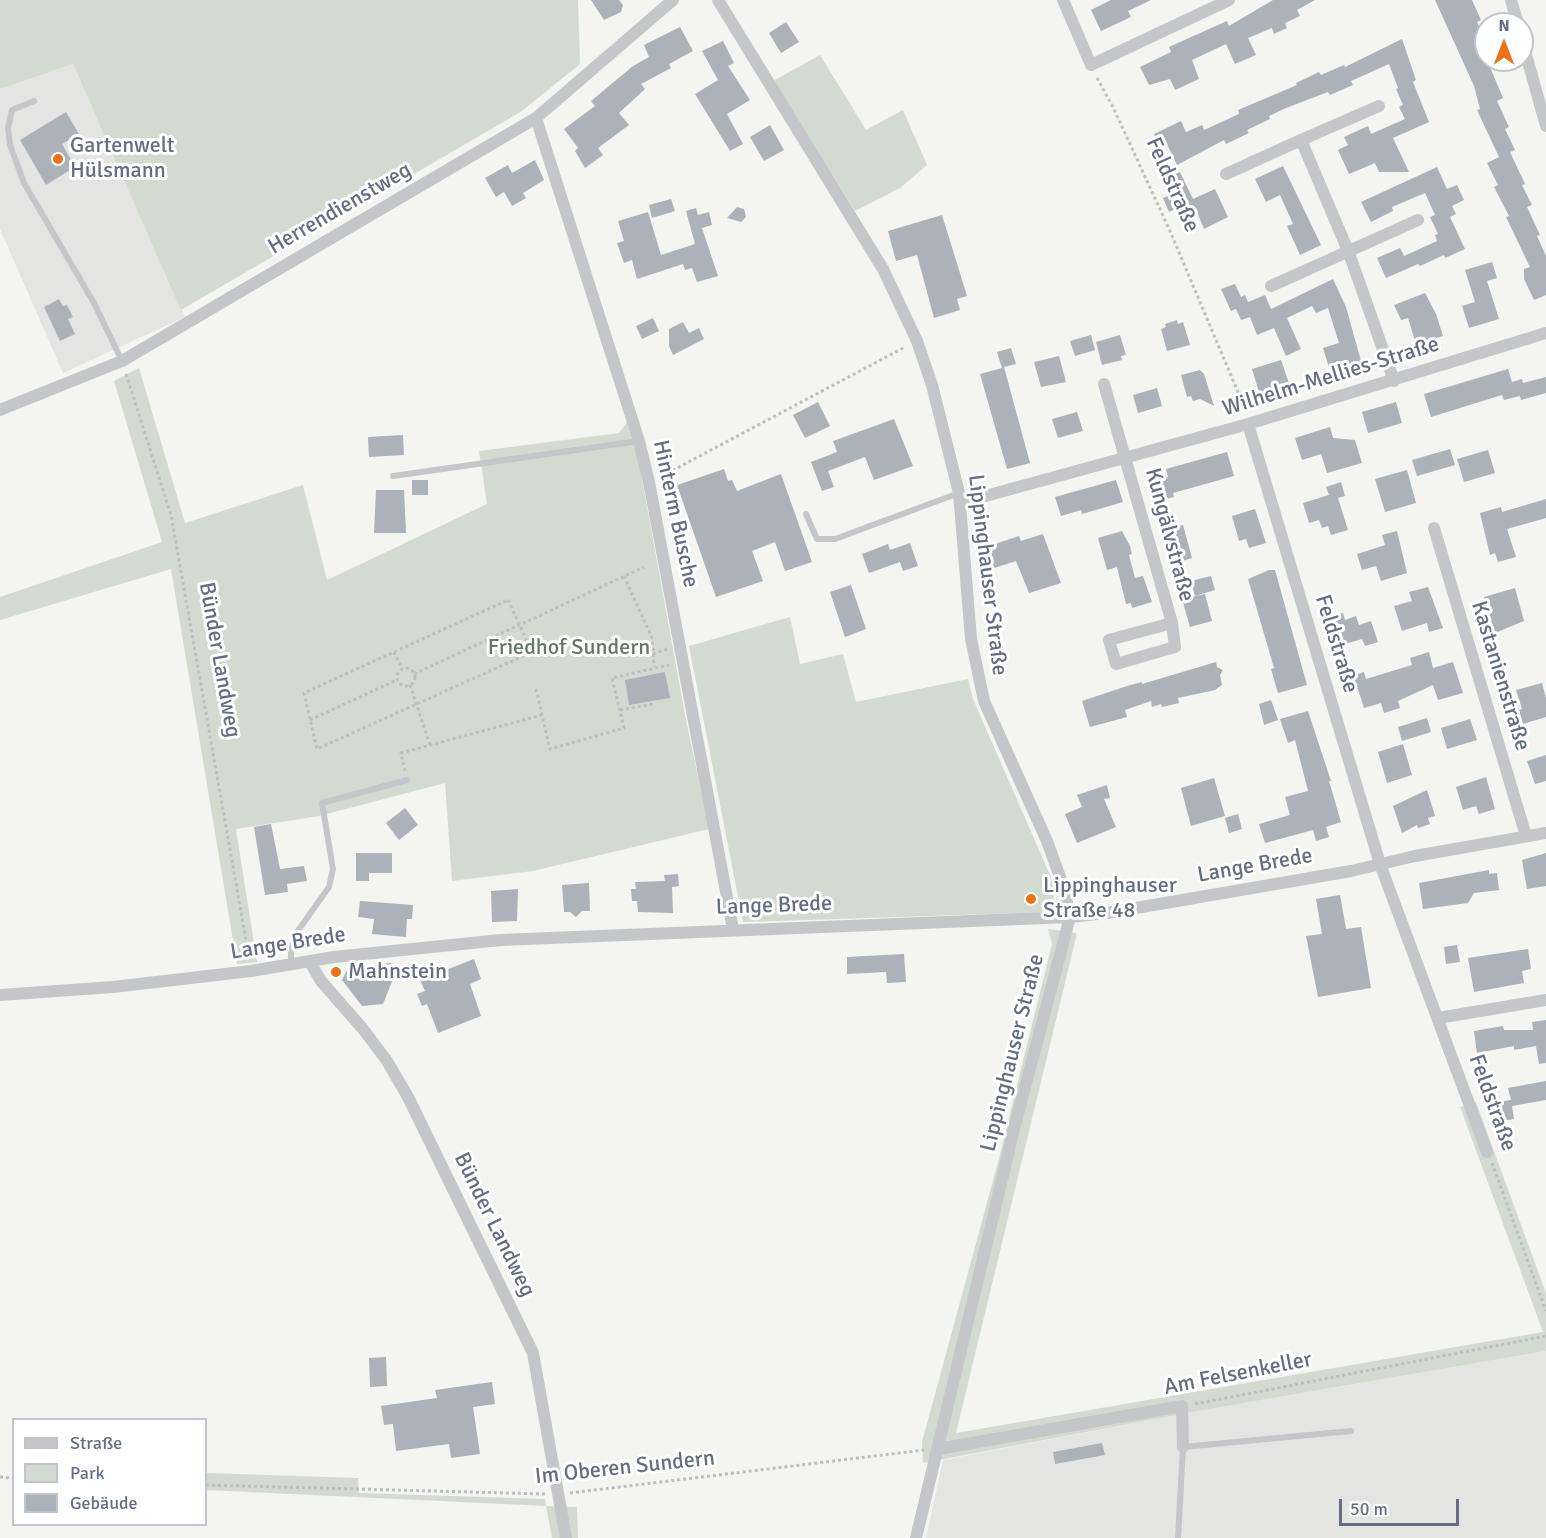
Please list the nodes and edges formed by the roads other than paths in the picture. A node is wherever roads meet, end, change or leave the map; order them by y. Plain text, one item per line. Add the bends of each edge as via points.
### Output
1 (673, 0) edge
2 (718, 0) edge
3 (1063, 0) edge
4 (1229, 0) edge
5 (1531, 72) edge
6 (34, 101) dead end
7 (1379, 106) dead end
8 (536, 118) junction
9 (1546, 126) edge
10 (1301, 140) junction
11 (1226, 174) dead end
12 (1418, 220) dead end
13 (1349, 253) junction
14 (1271, 286) dead end
15 (1546, 333) edge
16 (122, 361) junction
17 (1394, 381) junction
18 (1104, 384) dead end
19 (0, 410) edge
20 (1248, 424) junction
21 (639, 441) junction
22 (1126, 458) junction
23 (393, 476) dead end
24 (959, 498) junction
25 (806, 514) dead end
26 (1434, 528) dead end
27 (1172, 623) junction
28 (407, 780) road end
29 (1546, 833) edge
30 (1526, 836) junction
31 (1380, 864) junction
32 (1070, 916) junction
33 (733, 929) junction
34 (310, 962) junction
35 (291, 965) junction
36 (0, 995) edge
37 (1546, 1000) edge
38 (1438, 1018) junction
39 (1488, 1152) road end
40 (1351, 1431) dead end
41 (1183, 1447) junction
42 (938, 1449) junction
43 (566, 1538) edge
44 (916, 1538) edge
45 (1178, 1538) edge

1 - 8 street, Herrendienstweg
2 - 24 street, Lippinghauser Straße via 883,269 917,341 932,385
3 - 4 street via 1091,65
5 - 9 street
6 - 16 lane via 12,110 10,145 24,183 94,303
7 - 10 street
8 - 16 street, Herrendienstweg
8 - 21 street, Hinterm Busche
10 - 11 street
10 - 13 street
12 - 13 street
13 - 14 street
13 - 17 street
15 - 17 street, Wilhelm-Mellies-Straße
16 - 19 street, Herrendienstweg
17 - 20 street, Wilhelm-Mellies-Straße
18 - 22 street
20 - 22 street, Wilhelm-Mellies-Straße
20 - 31 street, Feldstraße
21 - 23 lane
21 - 33 street, Hinterm Busche
22 - 24 street, Wilhelm-Mellies-Straße
22 - 27 street, Kungälvstraße
24 - 25 lane via 835,539 817,539
24 - 32 street, Lippinghauser Straße via 971,639 981,690 1047,841
26 - 30 street, Kastanienstraße
27 - 27 street, Kungälvstraße via 1175,647 1116,664 1109,640
28 - 35 lane via 322,803 333,869 329,887 297,932
29 - 30 street, Lange Brede
30 - 31 street, Lange Brede
31 - 32 street, Lange Brede
31 - 38 street, Feldstraße
32 - 33 street, Lange Brede
32 - 42 street, Lippinghauser Straße via 1014,1129
33 - 34 street, Lange Brede via 461,943
34 - 35 street, Lange Brede
34 - 43 street, Bünder Landweg via 398,1079 533,1353
35 - 36 street, Lange Brede via 113,987
37 - 38 street
38 - 39 street, Feldstraße
40 - 41 lane
41 - 42 street, Am Felsenkeller via 1182,1406
41 - 45 lane
42 - 44 street, Lippinghauser Straße

